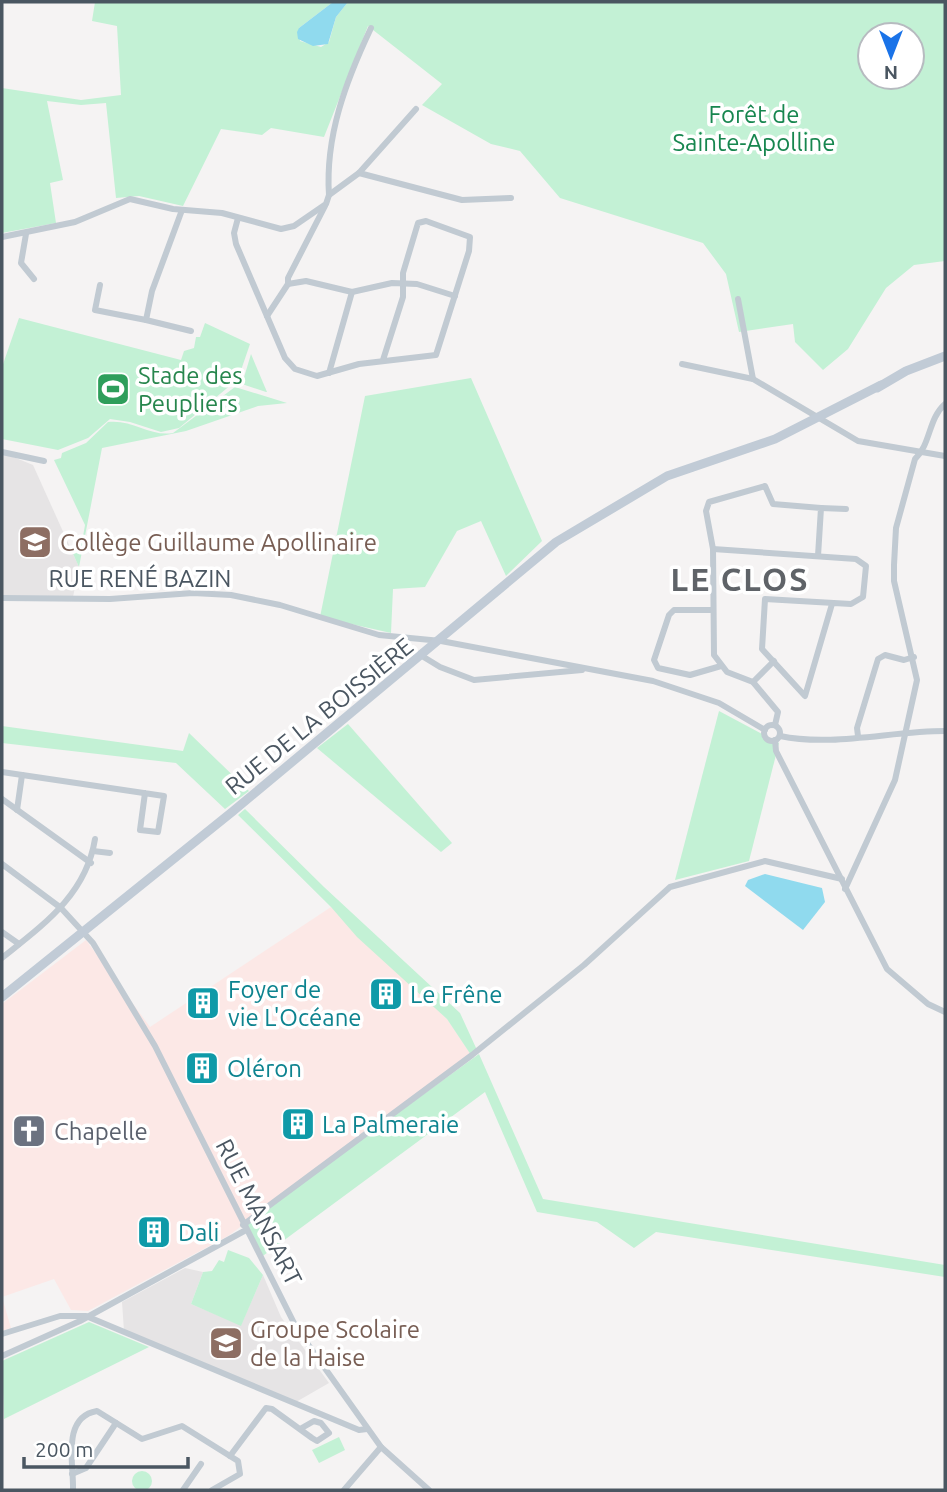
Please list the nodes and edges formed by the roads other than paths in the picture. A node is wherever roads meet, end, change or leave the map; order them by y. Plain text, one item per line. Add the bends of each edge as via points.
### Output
1 (371, 28) dead end
2 (416, 109) dead end
3 (359, 173) junction
4 (330, 195) junction
5 (511, 198) dead end
6 (326, 204) junction
7 (182, 209) junction
8 (238, 218) junction
9 (26, 234) junction
10 (2, 237) edge
11 (34, 279) dead end
12 (288, 284) junction
13 (403, 284) junction
14 (100, 285) dead end
15 (352, 292) junction
16 (455, 296) junction
17 (738, 299) dead end
18 (267, 316) junction
19 (146, 320) junction
20 (191, 331) dead end
21 (945, 356) edge
22 (383, 360) junction
23 (682, 364) dead end
24 (328, 373) junction
25 (753, 379) junction
26 (945, 404) edge
27 (820, 420) junction
28 (2, 452) edge
29 (920, 453) junction
30 (945, 456) edge
31 (44, 461) dead end
32 (821, 508) junction
33 (846, 509) dead end
34 (713, 549) junction
35 (818, 556) junction
36 (2, 598) edge
37 (832, 604) junction
38 (713, 610) junction
39 (441, 641) junction
40 (422, 656) junction
41 (914, 657) junction
42 (774, 661) junction
43 (721, 666) junction
44 (565, 668) junction
45 (753, 681) junction
46 (775, 725) junction
47 (765, 730) junction
48 (907, 731) junction
49 (945, 731) edge
50 (858, 736) junction
51 (777, 738) junction
52 (2, 772) edge
53 (22, 775) junction
54 (145, 793) junction
55 (2, 799) edge
56 (16, 810) junction
57 (95, 839) dead end
58 (93, 851) junction
59 (110, 853) dead end
60 (91, 863) junction
61 (2, 864) edge
62 (842, 879) junction
63 (845, 889) junction
64 (61, 908) junction
65 (85, 931) junction
66 (2, 932) edge
67 (19, 944) junction
68 (2, 958) edge
69 (2, 997) edge
70 (945, 1012) edge
71 (245, 1228) junction
72 (86, 1316) junction
73 (2, 1334) edge
74 (2, 1356) edge
75 (116, 1423) junction
76 (300, 1429) dead end
77 (367, 1429) junction
78 (381, 1447) junction
79 (230, 1456) junction
80 (201, 1464) dead end
81 (72, 1474) junction
82 (72, 1490) edge
83 (183, 1490) edge
84 (213, 1490) edge
85 (344, 1490) edge
86 (429, 1490) edge

1 - 4 street via 331,135
2 - 3 street
3 - 4 street
3 - 5 street via 462,200
4 - 6 street
6 - 8 street via 284,229
6 - 12 street
7 - 8 street
7 - 9 street via 130,199 75,222
7 - 19 street
8 - 18 street via 236,244
9 - 10 street
9 - 11 street via 21,263
12 - 15 street via 306,281
12 - 18 street
13 - 15 street
13 - 16 street
13 - 16 street via 418,223 426,221 470,237
13 - 22 street
14 - 19 street via 95,310
15 - 24 street
16 - 22 street via 436,355
17 - 25 street
18 - 24 street via 285,358 295,369 317,376
19 - 20 street
21 - 27 main road, RUE DE LA BOISSIÈRE
22 - 24 street
23 - 25 street
25 - 27 street
26 - 29 street via 933,418
27 - 29 street via 858,441
27 - 39 main road, RUE DE LA BOISSIÈRE via 769,447 667,476 556,542
28 - 31 street
29 - 30 street
29 - 41 street via 902,501 894,565
32 - 33 street
32 - 34 street via 773,503 765,486 709,502 706,512
32 - 35 street
34 - 35 street
34 - 38 street
35 - 37 street via 856,559 866,566 863,597 851,604
36 - 39 street, RUE RENÉ BAZIN via 110,599 214,593 280,606 379,635
37 - 42 street via 765,599 762,649
37 - 42 street via 805,696
38 - 43 street via 714,655
38 - 43 street via 674,610 654,660 658,668 690,675
39 - 40 main road, RUE DE LA BOISSIÈRE
39 - 44 street, RUE RENÉ BAZIN
40 - 44 street via 474,680
40 - 65 main road, RUE DE LA BOISSIÈRE
41 - 48 street via 917,680
41 - 50 street via 904,660 884,655 878,659
42 - 45 street
43 - 45 street
44 - 47 street via 669,686 726,706
45 - 46 street via 778,712
46 - 47 street
46 - 51 street
47 - 51 street via 766,738
48 - 49 street
48 - 50 street
48 - 63 street via 895,780
50 - 51 street
51 - 62 street via 776,751
52 - 53 street
53 - 54 street
53 - 56 street
54 - 54 street via 140,830 158,832 164,796
55 - 56 street
56 - 60 street
57 - 58 street
58 - 59 street
58 - 60 street
60 - 64 street
61 - 64 street, RUE MANSART
62 - 63 street
62 - 71 street via 765,861 670,887 493,1040
63 - 70 street via 893,977
64 - 65 street, RUE MANSART
64 - 67 street
65 - 69 main road, RUE DE LA BOISSIÈRE
65 - 71 street, RUE MANSART via 155,1046
66 - 67 street
67 - 68 street
71 - 72 street
71 - 77 street, RUE MANSART via 297,1329
72 - 73 street via 60,1316
72 - 74 street
72 - 77 street via 359,1430
75 - 79 street via 142,1439 183,1426
75 - 81 street via 86,1468
75 - 81 street via 97,1411 82,1419 71,1444
76 - 79 street via 266,1408
77 - 78 street, RUE MANSART
78 - 85 street
78 - 86 street, RUE MANSART
79 - 84 street via 240,1464 240,1474
80 - 83 street
81 - 82 street

